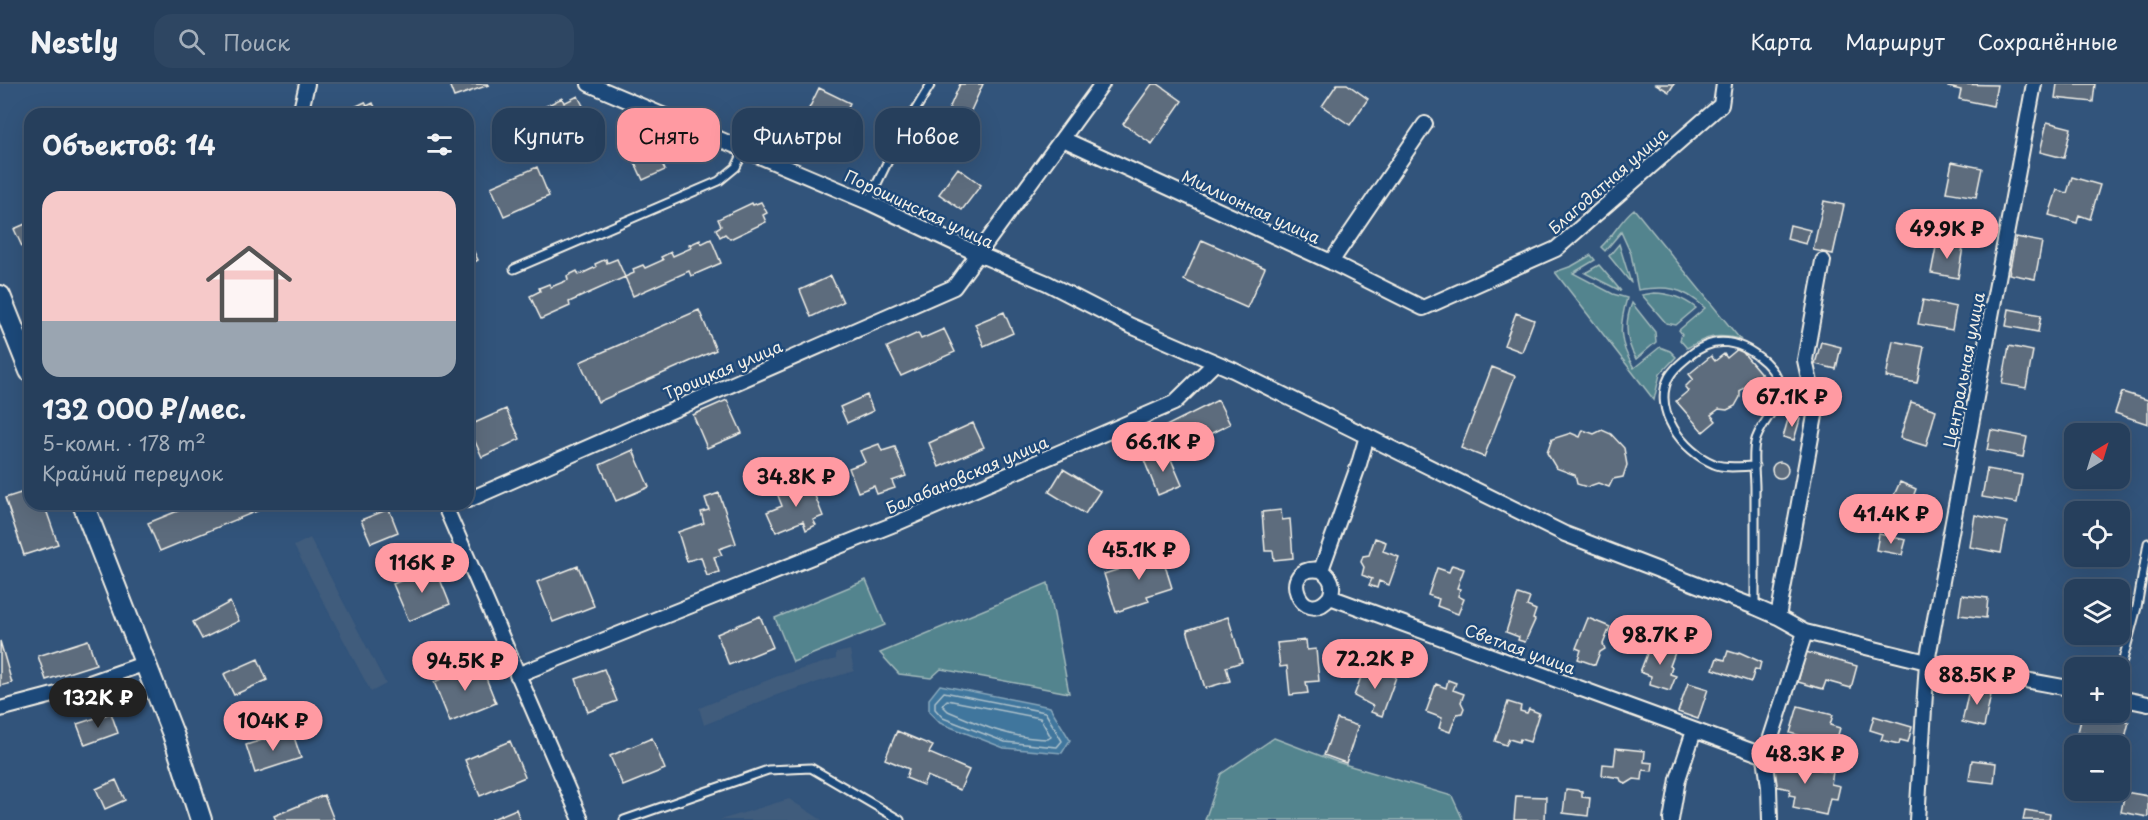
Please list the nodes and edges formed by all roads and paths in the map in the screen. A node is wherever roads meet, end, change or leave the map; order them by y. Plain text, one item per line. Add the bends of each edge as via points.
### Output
1 (307, 84) edge
2 (589, 84) edge
3 (931, 84) edge
4 (1102, 84) edge
5 (1724, 84) edge
6 (2034, 84) edge
7 (301, 108) edge
8 (1425, 124) dead end
9 (1064, 139) junction
10 (732, 144) edge
11 (738, 162) edge
12 (775, 162) edge
13 (868, 202) junction
14 (978, 254) junction
15 (1823, 261) dead end
16 (1331, 262) junction
17 (514, 269) dead end
18 (0, 296) edge
19 (1423, 309) joint
20 (24, 356) edge
21 (1215, 363) junction
22 (1367, 436) junction
23 (1755, 466) junction
24 (474, 497) edge
25 (85, 510) edge
26 (452, 510) edge
27 (2148, 543) edge
28 (1321, 570) junction
29 (1330, 597) junction
30 (1755, 607) junction
31 (1778, 617) junction
32 (1805, 632) junction
33 (2124, 657) edge
34 (1927, 662) junction
35 (146, 663) junction
36 (517, 675) junction
37 (2064, 687) edge
38 (2130, 700) edge
39 (2148, 704) edge
40 (0, 709) edge
41 (1694, 731) junction
42 (1765, 756) junction
43 (201, 820) edge
44 (581, 820) edge
45 (624, 820) edge
46 (900, 820) edge
47 (1671, 820) edge
48 (1770, 820) edge
49 (1917, 820) edge

1 - 7 street
2 - 10 street, Порошинская улица
3 - 13 lane
4 - 9 street, Троицкая улица
5 - 19 street, Благодатная улица via 1721,105 1556,249
6 - 34 street, Центральная улица
8 - 16 street
9 - 14 street, Троицкая улица
9 - 16 street, Миллионная улица
11 - 17 lane via 719,181
12 - 13 street, Порошинская улица
13 - 14 street, Порошинская улица
14 - 21 street, Порошинская улица
14 - 24 street, Троицкая улица via 954,287
15 - 31 street via 1805,360 1816,410
16 - 19 street, Миллионная улица
18 - 20 street
21 - 22 street, Порошинская улица
21 - 36 street, Балабановская улица via 1174,403 897,523
22 - 28 street
22 - 30 street, Порошинская улица via 1565,534
23 - 23 lane via 1716,466 1700,457 1671,425 1662,397 1666,384 1672,370 1698,348 1723,342 1742,346 1772,369 1780,384 1779,397 1755,441
23 - 30 lane
25 - 35 street
26 - 36 street
27 - 33 lane
28 - 29 street via 1331,579
28 - 29 street via 1308,570 1299,576 1297,594 1304,603 1315,606
29 - 41 street, Светлая улица
30 - 31 street, Порошинская улица
31 - 32 street, Порошинская улица
32 - 34 street, Порошинская улица
32 - 42 street
34 - 37 street, Порошинская улица
34 - 49 street, Центральная улица
35 - 40 street via 61,693
35 - 43 street
36 - 44 street
38 - 39 street
41 - 42 street, Светлая улица
41 - 47 street via 1678,779
42 - 48 street
45 - 46 lane via 768,770 811,768

